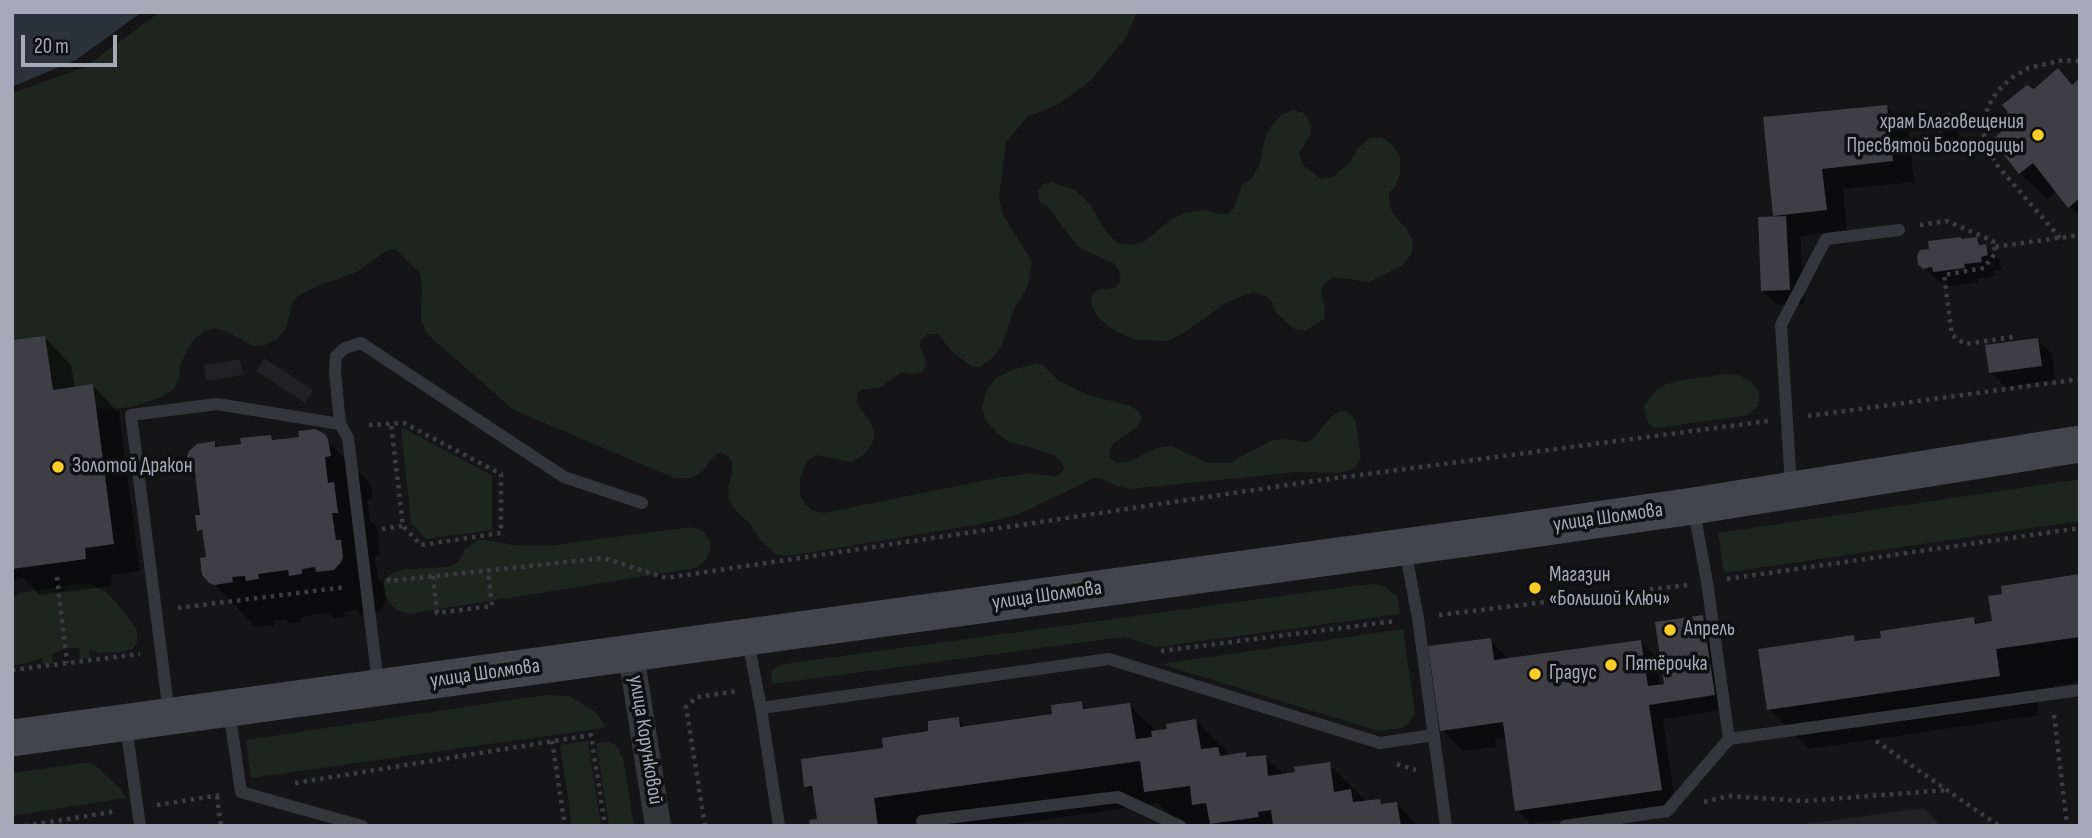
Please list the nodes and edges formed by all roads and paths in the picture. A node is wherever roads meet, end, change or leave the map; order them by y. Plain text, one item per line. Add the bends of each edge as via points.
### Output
1 (2080, 61) edge
2 (1918, 225) dead end
3 (1899, 230) dead end
4 (2080, 235) edge
5 (2060, 237) junction
6 (1994, 247) junction
7 (2012, 337) dead end
8 (2080, 379) edge
9 (1786, 419) junction
10 (340, 424) junction
11 (391, 424) junction
12 (2080, 444) edge
13 (1791, 490) junction
14 (642, 503) dead end
15 (1693, 506) junction
16 (381, 516) dead end
17 (403, 526) junction
18 (382, 529) junction
19 (384, 539) dead end
20 (1405, 547) junction
21 (387, 570) dead end
22 (488, 570) junction
23 (433, 576) junction
24 (57, 577) dead end
25 (389, 581) junction
26 (365, 584) junction
27 (156, 611) junction
28 (747, 637) junction
29 (161, 652) junction
30 (631, 654) junction
31 (67, 663) junction
32 (12, 670) edge
33 (757, 688) junction
34 (379, 689) junction
35 (2080, 690) edge
36 (2051, 694) junction
37 (761, 708) junction
38 (229, 709) junction
39 (169, 717) junction
40 (1849, 722) junction
41 (126, 724) junction
42 (1434, 735) junction
43 (12, 738) edge
44 (1729, 738) junction
45 (552, 741) junction
46 (1387, 760) dead end
47 (1419, 773) dead end
48 (295, 783) dead end
49 (1947, 790) junction
50 (241, 792) junction
51 (216, 795) junction
52 (138, 808) junction
53 (1667, 811) junction
54 (24, 826) edge
55 (140, 826) edge
56 (221, 826) edge
57 (362, 826) edge
58 (565, 826) edge
59 (605, 826) edge
60 (658, 826) edge
61 (705, 826) edge
62 (779, 826) edge
63 (923, 826) edge
64 (1180, 826) edge
65 (1446, 826) edge
66 (1565, 826) edge
67 (1999, 826) edge
68 (2067, 826) edge

1 - 5 path via 2028,68 2010,79 1988,106 1985,120 1984,136 1996,164
2 - 6 path via 1947,221 1993,241
3 - 9 lane via 1826,239 1781,325
4 - 5 path
5 - 6 path
6 - 7 path via 1996,253 1983,268 1944,275 1952,335 1965,344
8 - 9 path
9 - 13 lane
9 - 22 path via 1307,482 666,578 604,558
10 - 11 path
10 - 14 lane via 336,356 360,343 564,477
10 - 26 lane via 348,438
10 - 27 lane via 217,404 131,415
11 - 17 path
11 - 17 path via 404,423 501,474 501,533 421,545
12 - 13 street, улица Шолмова
13 - 15 street, улица Шолмова
15 - 20 street, улица Шолмова
15 - 44 lane
16 - 18 path
17 - 18 path
18 - 19 path
20 - 28 street, улица Шолмова
20 - 42 lane
21 - 25 path
22 - 23 path
22 - 23 path via 492,606 437,613
23 - 25 path
24 - 31 path
25 - 26 path
26 - 27 path
26 - 34 lane
27 - 29 lane
28 - 30 street, улица Шолмова
28 - 33 lane
29 - 31 path
29 - 39 lane
30 - 34 street, улица Шолмова
30 - 60 street, улица Корунковой
31 - 32 path
33 - 37 lane
33 - 61 path via 697,697 686,707
34 - 38 street, улица Шолмова
35 - 36 lane
36 - 40 lane
36 - 68 path
37 - 42 lane via 1109,659 1380,743
37 - 62 lane
38 - 39 street, улица Шолмова
38 - 50 lane
39 - 41 street, улица Шолмова
40 - 44 lane
40 - 49 path
41 - 43 street, улица Шолмова
41 - 52 lane
42 - 65 lane
44 - 53 lane
45 - 48 path
45 - 58 path
45 - 59 path via 591,735
46 - 47 path
49 - 53 path via 1805,801 1728,796
49 - 67 path
50 - 51 path
50 - 57 lane
51 - 52 path
51 - 56 path
52 - 54 path
52 - 55 lane
53 - 66 lane
63 - 64 lane via 922,821 1118,797

